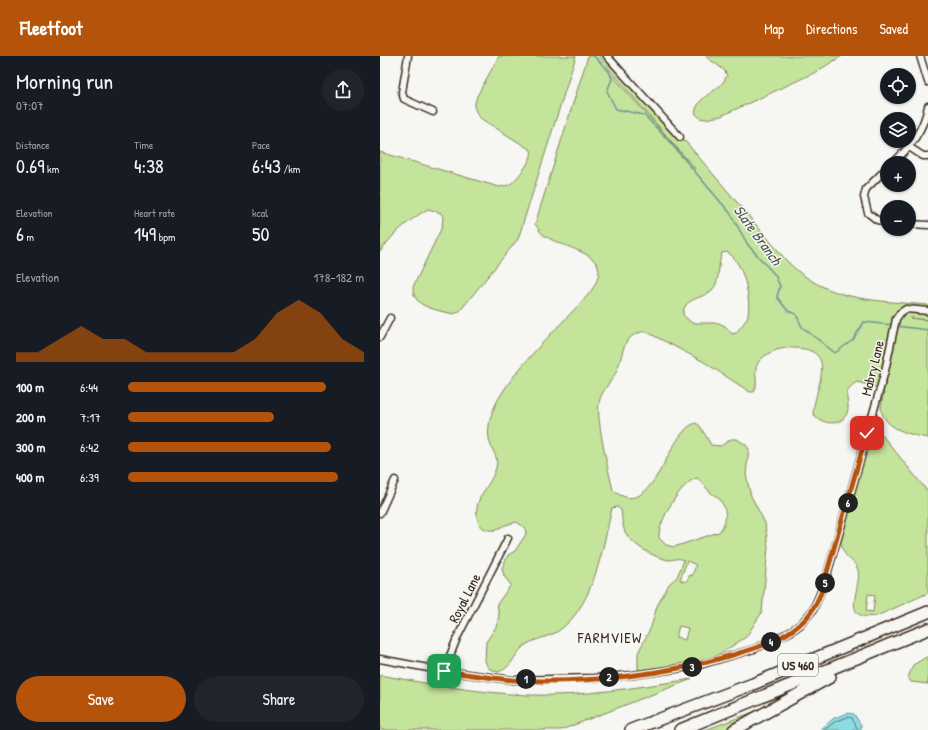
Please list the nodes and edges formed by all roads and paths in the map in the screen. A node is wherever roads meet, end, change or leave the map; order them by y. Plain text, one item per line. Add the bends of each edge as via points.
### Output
1 (408, 56) edge
2 (607, 56) edge
3 (920, 56) edge
4 (928, 82) edge
5 (928, 106) edge
6 (433, 112) dead end
7 (916, 135) edge
8 (680, 137) dead end
9 (908, 148) edge
10 (911, 148) edge
11 (900, 156) edge
12 (928, 156) edge
13 (880, 175) edge
14 (880, 221) edge
15 (916, 224) edge
16 (928, 225) edge
17 (928, 311) edge
18 (390, 318) dead end
19 (380, 338) edge
20 (395, 480) dead end
21 (380, 513) edge
22 (508, 538) dead end
23 (928, 612) edge
24 (928, 629) edge
25 (872, 652) junction
26 (380, 659) edge
27 (444, 671) junction
28 (631, 730) edge
29 (680, 730) edge
30 (734, 730) edge

1 - 6 street via 402,92 404,99
2 - 8 street
3 - 4 street
5 - 7 street via 924,122
9 - 11 street
10 - 12 street
13 - 14 street via 866,189 864,197 868,213
15 - 16 street
17 - 27 street, Mabry Lane via 910,309 902,311 898,316 828,574 810,615 790,632 754,649 696,666 633,675 513,680
18 - 19 street
20 - 21 street
22 - 27 street, Royal Lane via 457,638
23 - 28 highway, US 460 via 753,684
24 - 25 highway, US 460
25 - 29 highway, US 460
25 - 30 highway
26 - 27 street

